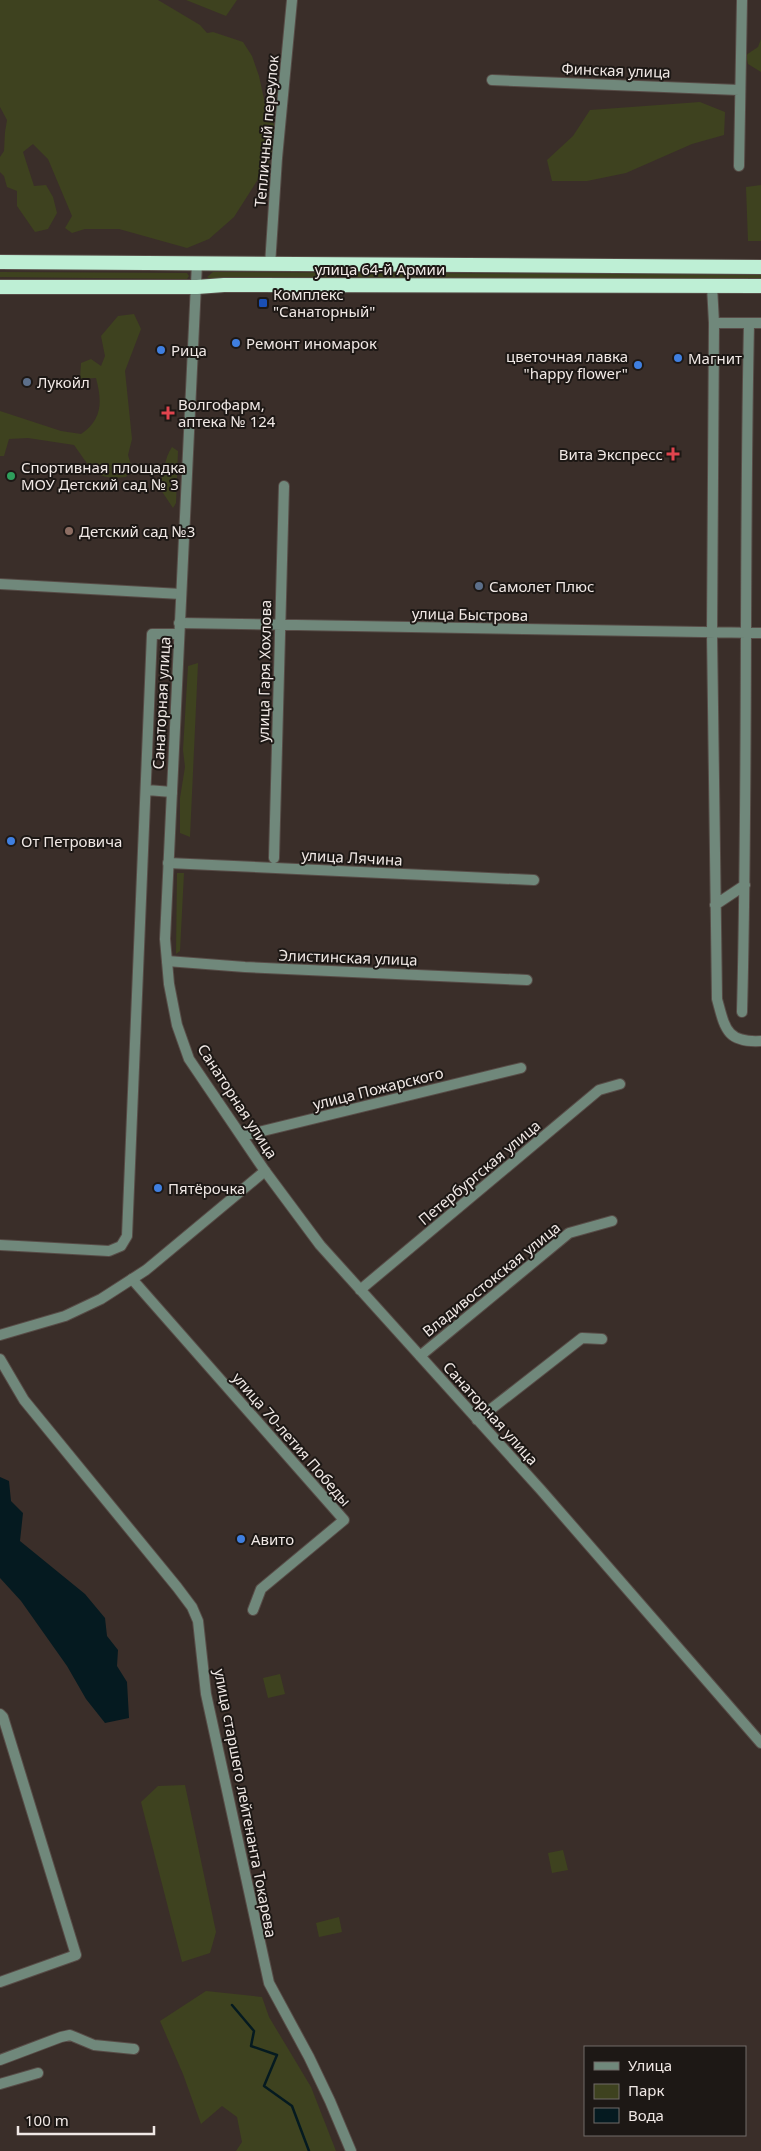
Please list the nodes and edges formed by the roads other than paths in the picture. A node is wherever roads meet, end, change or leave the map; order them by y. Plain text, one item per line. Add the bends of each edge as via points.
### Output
1 (292, 0) edge
2 (742, 0) edge
3 (492, 80) dead end
4 (739, 90) junction
5 (739, 166) dead end
6 (0, 262) edge
7 (197, 263) junction
8 (270, 265) junction
9 (761, 267) edge
10 (712, 286) junction
11 (761, 286) edge
12 (0, 287) edge
13 (197, 287) junction
14 (714, 323) junction
15 (761, 323) edge
16 (749, 324) junction
17 (284, 486) dead end
18 (0, 584) edge
19 (181, 594) junction
20 (179, 623) junction
21 (280, 625) junction
22 (712, 633) junction
23 (761, 633) edge
24 (179, 634) junction
25 (745, 634) junction
26 (147, 790) junction
27 (172, 792) junction
28 (274, 858) dead end
29 (168, 862) junction
30 (534, 880) dead end
31 (745, 885) junction
32 (715, 905) junction
33 (167, 961) junction
34 (528, 980) dead end
35 (742, 1012) dead end
36 (761, 1041) edge
37 (521, 1068) dead end
38 (620, 1084) dead end
39 (242, 1136) junction
40 (265, 1171) junction
41 (612, 1220) dead end
42 (0, 1245) edge
43 (132, 1279) junction
44 (360, 1290) junction
45 (0, 1335) edge
46 (602, 1339) dead end
47 (420, 1356) junction
48 (0, 1359) edge
49 (477, 1420) junction
50 (253, 1610) dead end
51 (0, 1714) edge
52 (761, 1743) edge
53 (0, 1982) edge
54 (134, 2049) dead end
55 (0, 2060) edge
56 (38, 2073) dead end
57 (0, 2084) edge
58 (350, 2151) edge

1 - 8 street, Тепличный переулок
2 - 4 street
3 - 4 street, Финская улица
4 - 5 street
6 - 7 highway, улица 64-й Армии
7 - 8 highway, улица 64-й Армии
7 - 13 street, Санаторная улица
8 - 9 highway, улица 64-й Армии
10 - 11 highway, улица 64-й Армии
10 - 13 highway, улица 64-й Армии
10 - 14 street
12 - 13 highway, улица 64-й Армии
13 - 19 street, Санаторная улица
14 - 16 street
14 - 22 street
15 - 16 street
16 - 25 street
17 - 21 street, улица Гаря Хохлова
18 - 19 street
19 - 20 street, Санаторная улица
20 - 21 street, улица Быстрова
20 - 24 street, Санаторная улица
21 - 22 street, улица Быстрова
21 - 28 street, улица Гаря Хохлова
22 - 25 street, улица Быстрова
22 - 32 street
23 - 25 street, улица Быстрова
24 - 26 street via 152,634
24 - 27 street, Санаторная улица
25 - 31 street
26 - 27 street
26 - 42 street via 127,1236 121,1246 109,1251
27 - 29 street, Санаторная улица
29 - 30 street, улица Лячина
29 - 33 street, Санаторная улица
31 - 32 street
31 - 35 street
32 - 36 street via 717,999 724,1027 732,1037 746,1042
33 - 34 street, Элистинская улица
33 - 39 street, Санаторная улица via 177,1025 189,1059
37 - 39 street, улица Пожарского
38 - 44 street, Петербургская улица via 599,1090
39 - 40 street, Санаторная улица
40 - 43 street
40 - 44 street, Санаторная улица via 305,1227
41 - 47 street, Владивостокская улица via 569,1233
43 - 45 street via 101,1299 65,1316
43 - 50 street, улица 70-летия Победы via 344,1520 261,1589
44 - 47 street, Санаторная улица
46 - 49 street via 582,1338
47 - 49 street, Санаторная улица
48 - 58 street, улица старшего лейтенанта Токарева via 24,1400 192,1607 198,1621 206,1694 269,1983 309,2057
49 - 52 street, Санаторная улица
51 - 53 street via 76,1955
54 - 55 street via 94,2046 70,2035
56 - 57 street

